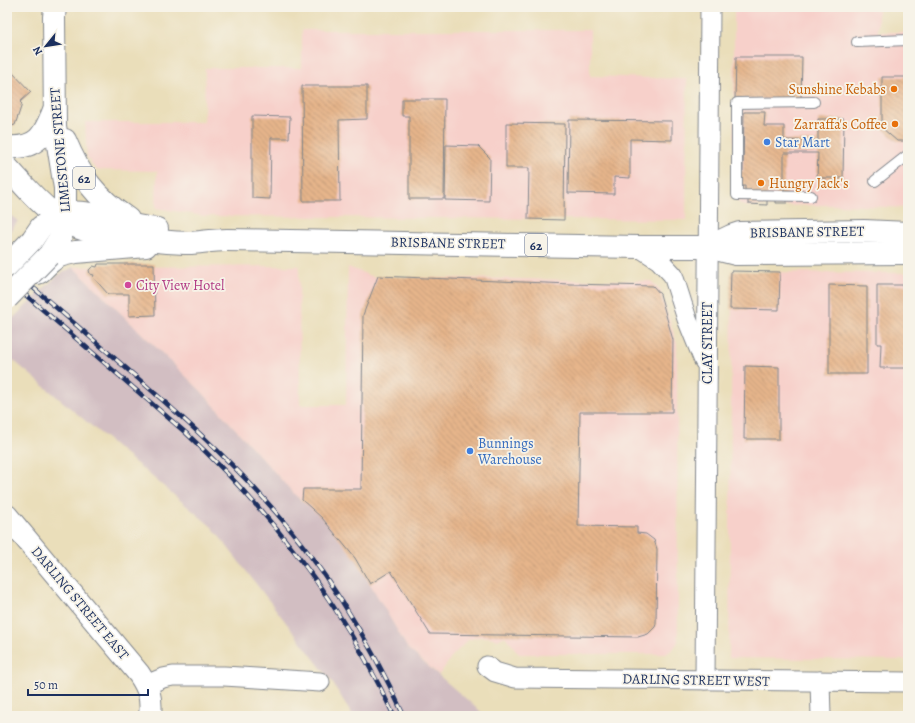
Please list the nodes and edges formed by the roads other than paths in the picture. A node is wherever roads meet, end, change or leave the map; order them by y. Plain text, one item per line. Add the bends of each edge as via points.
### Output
1 (54, 7) edge
2 (710, 7) edge
3 (908, 40) edge
4 (857, 42) dead end
5 (814, 102) dead end
6 (54, 108) junction
7 (7, 147) edge
8 (908, 155) edge
9 (7, 167) edge
10 (875, 181) dead end
11 (811, 196) dead end
12 (62, 217) junction
13 (142, 227) junction
14 (908, 233) edge
15 (213, 240) junction
16 (191, 243) junction
17 (639, 247) junction
18 (708, 247) junction
19 (908, 252) edge
20 (52, 257) junction
21 (7, 266) edge
22 (7, 298) edge
23 (707, 369) junction
24 (7, 516) edge
25 (487, 666) dead end
26 (705, 680) junction
27 (820, 681) junction
28 (320, 682) dead end
29 (908, 682) edge
30 (146, 685) junction
31 (150, 716) edge
32 (821, 716) edge

1 - 6 main road, LIMESTONE STREET / 62
2 - 18 street, CLAY STREET
3 - 4 lane
5 - 11 lane via 738,103 737,195
6 - 7 main road via 45,130 37,141 24,147
6 - 12 main road, LIMESTONE STREET / 62 via 65,188
6 - 13 main road, 62 via 73,159 90,186 123,216
8 - 10 lane
9 - 12 main road, BRISBANE STREET / 62 via 36,198
12 - 13 main road, BRISBANE STREET / 62 via 76,212
12 - 16 main road, BRISBANE STREET / 62 via 88,231 112,238
12 - 20 main road via 61,236
12 - 21 main road, bridge via 41,227
13 - 15 main road, BRISBANE STREET / 62
14 - 18 main road, BRISBANE STREET / 62 via 740,233
15 - 16 main road, BRISBANE STREET / 62
15 - 17 main road, BRISBANE STREET / 62
16 - 20 main road, BRISBANE STREET via 76,252
17 - 18 main road, BRISBANE STREET / 62
17 - 23 street via 659,260 672,275
18 - 19 main road, BRISBANE STREET / 62 via 736,254
18 - 23 street, CLAY STREET
20 - 22 main road, bridge
23 - 26 street, CLAY STREET
24 - 30 main road, DARLING STREET EAST
25 - 26 street, DARLING STREET WEST via 495,672 515,678
26 - 27 street, DARLING STREET WEST
27 - 29 street, DARLING STREET WEST
27 - 32 street
28 - 30 street via 224,676 173,676
30 - 31 main road via 151,700

